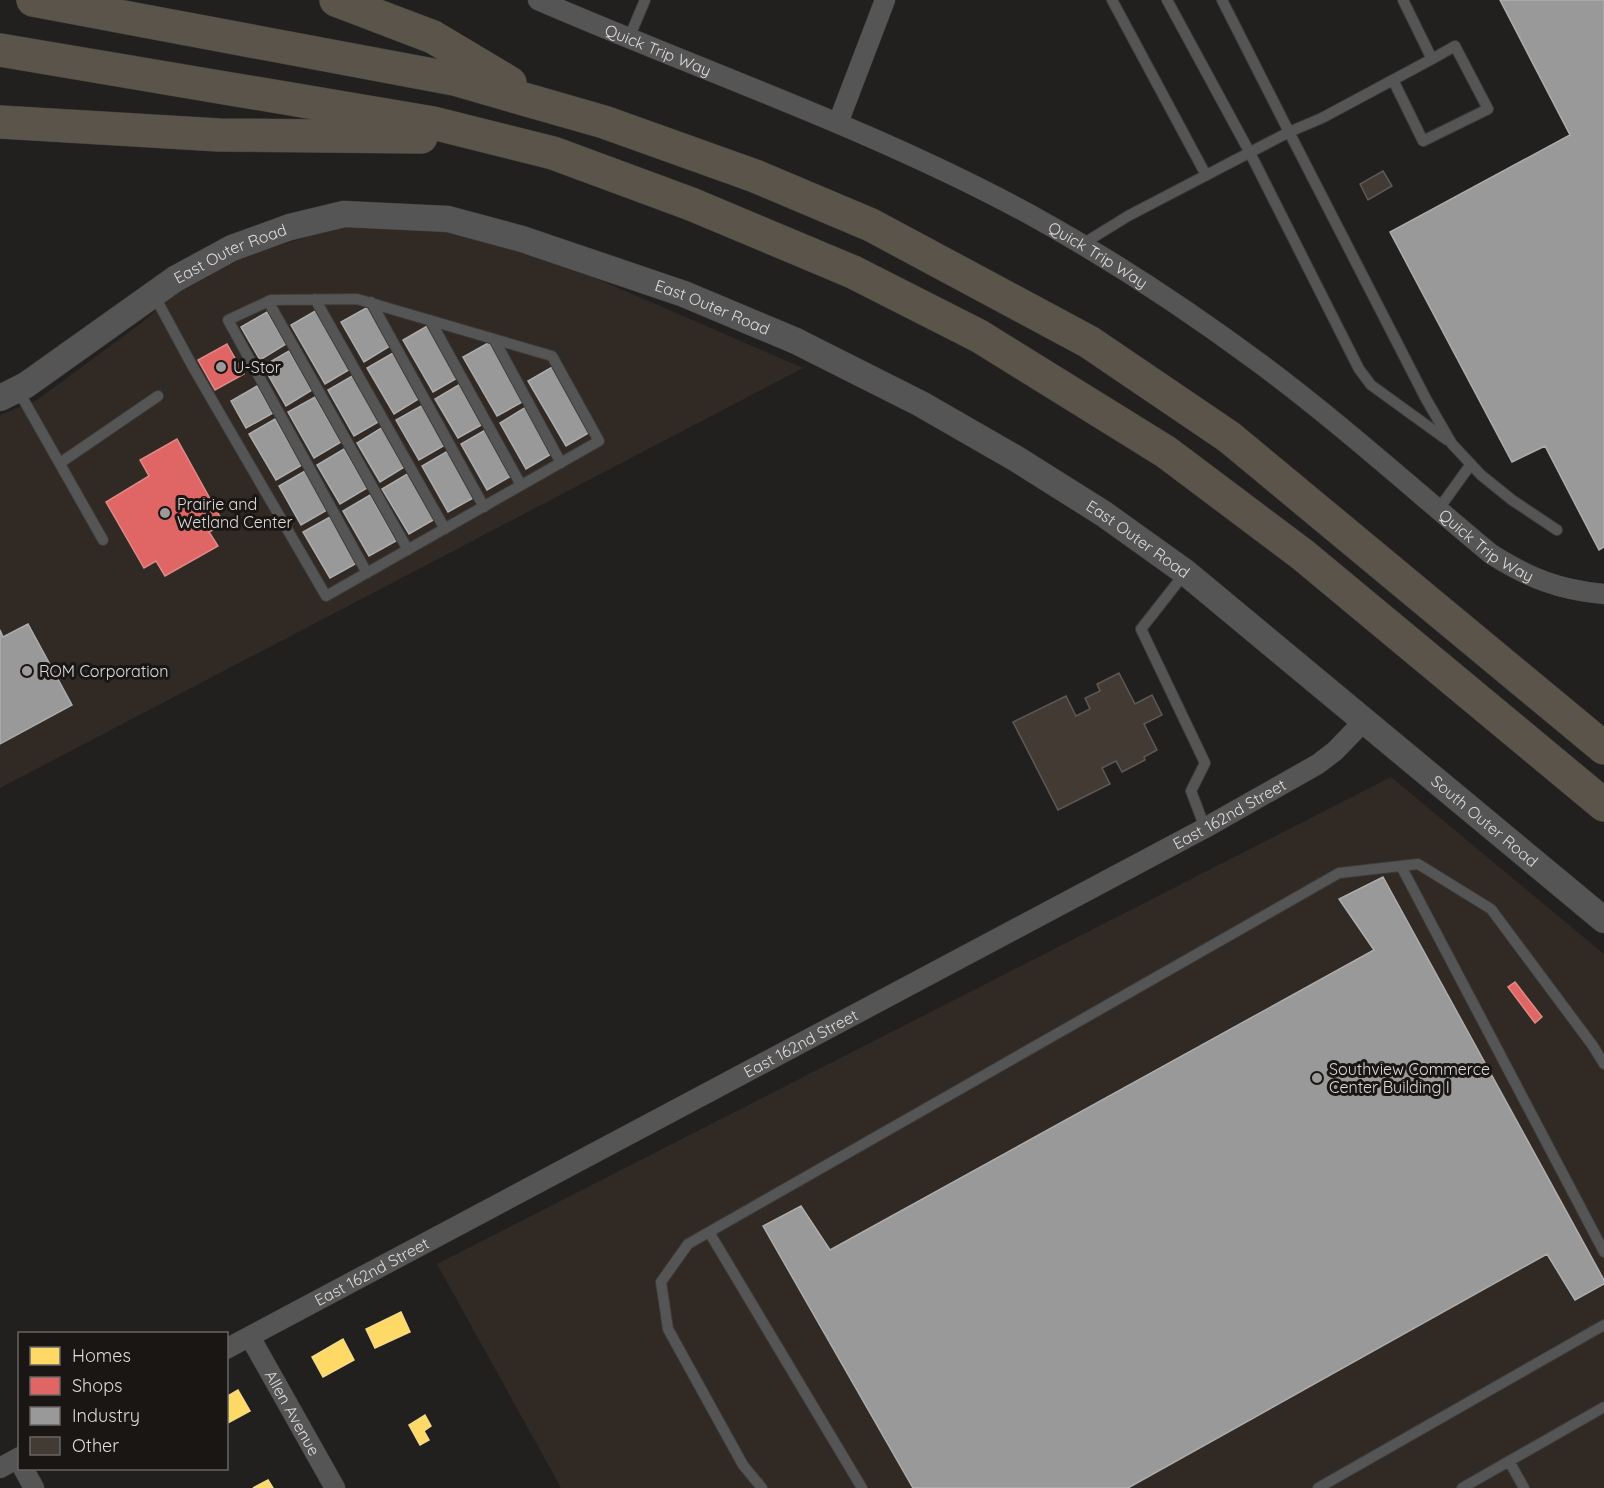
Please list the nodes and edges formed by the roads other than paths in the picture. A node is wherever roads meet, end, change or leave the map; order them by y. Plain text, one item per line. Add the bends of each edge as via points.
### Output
1 (33, 0) edge
2 (336, 0) edge
3 (538, 0) edge
4 (645, 0) edge
5 (885, 0) edge
6 (1112, 0) edge
7 (1167, 0) edge
8 (1222, 0) edge
9 (1402, 0) edge
10 (629, 38) junction
11 (0, 50) edge
12 (1432, 59) junction
13 (1393, 80) junction
14 (551, 107) junction
15 (0, 122) edge
16 (838, 123) junction
17 (1289, 132) junction
18 (494, 138) junction
19 (1250, 153) junction
20 (1206, 175) junction
21 (1081, 245) junction
22 (154, 294) junction
23 (315, 299) junction
24 (268, 301) junction
25 (371, 302) junction
26 (430, 320) junction
27 (494, 339) junction
28 (9, 394) edge
29 (158, 396) dead end
30 (1452, 444) junction
31 (60, 463) junction
32 (561, 463) junction
33 (1471, 464) junction
34 (521, 485) junction
35 (484, 507) junction
36 (1438, 510) junction
37 (445, 529) junction
38 (1557, 530) dead end
39 (103, 540) dead end
40 (408, 550) junction
41 (1185, 572) junction
42 (368, 573) junction
43 (1604, 594) edge
44 (1364, 721) junction
45 (1604, 748) edge
46 (1604, 805) edge
47 (1205, 828) junction
48 (1401, 866) junction
49 (1604, 920) edge
50 (1604, 1064) edge
51 (709, 1232) junction
52 (1604, 1252) edge
53 (1604, 1325) edge
54 (250, 1337) junction
55 (228, 1348) edge
56 (1604, 1407) edge
57 (1509, 1461) junction
58 (21, 1470) edge
59 (34, 1488) edge
60 (335, 1488) edge
61 (762, 1488) edge
62 (862, 1488) edge
63 (1318, 1488) edge
64 (1462, 1488) edge
65 (1524, 1488) edge

1 - 14 highway via 454,79
2 - 14 highway via 433,37
3 - 10 street, Quick Trip Way
4 - 10 lane
5 - 16 street
6 - 20 lane
7 - 19 lane
8 - 17 lane
9 - 12 lane
10 - 16 street, Quick Trip Way
11 - 18 highway via 433,123
12 - 13 lane
12 - 13 lane via 1455,46 1488,109 1423,141
13 - 17 lane
14 - 45 highway via 755,176 871,225 1089,342 1229,437
15 - 18 highway via 219,135
16 - 21 street, Quick Trip Way via 936,166
17 - 19 lane
17 - 30 lane via 1425,399
18 - 46 highway via 553,153 691,204 853,272 979,336 1166,452 1303,555
19 - 20 lane
19 - 30 lane via 1365,378
20 - 21 lane
21 - 36 street, Quick Trip Way via 1175,303 1260,363
22 - 28 street, East Outer Road via 26,386
22 - 41 street, East Outer Road via 232,248 290,227 344,214 448,219 522,239 684,294 795,341 921,404 1015,458 1104,514
22 - 42 lane via 326,596
23 - 24 lane
23 - 25 lane via 357,298
23 - 37 lane
24 - 40 lane
24 - 42 lane via 228,320
25 - 26 lane
25 - 35 lane
26 - 27 lane
26 - 34 lane
27 - 32 lane
27 - 32 lane via 552,356 599,441
28 - 31 lane
29 - 31 lane
30 - 33 lane
31 - 39 lane
32 - 34 lane
33 - 36 lane
33 - 38 lane via 1512,500
34 - 35 lane
35 - 37 lane
36 - 43 street, Quick Trip Way via 1515,570 1560,587
37 - 40 lane
40 - 42 lane
41 - 44 street, East Outer Road
41 - 47 lane via 1141,629 1205,763 1191,791
44 - 47 street, East 162nd Street via 1318,764
44 - 49 street, South Outer Road
47 - 54 street, East 162nd Street
48 - 50 lane via 1419,864 1491,909
48 - 51 lane via 1339,873
48 - 52 lane
51 - 61 lane via 687,1244 661,1282 668,1329 743,1465
51 - 62 lane
53 - 63 lane
54 - 55 street, East 162nd Street
54 - 60 street, Allen Avenue
56 - 57 lane
57 - 64 lane
57 - 65 lane
58 - 59 street

